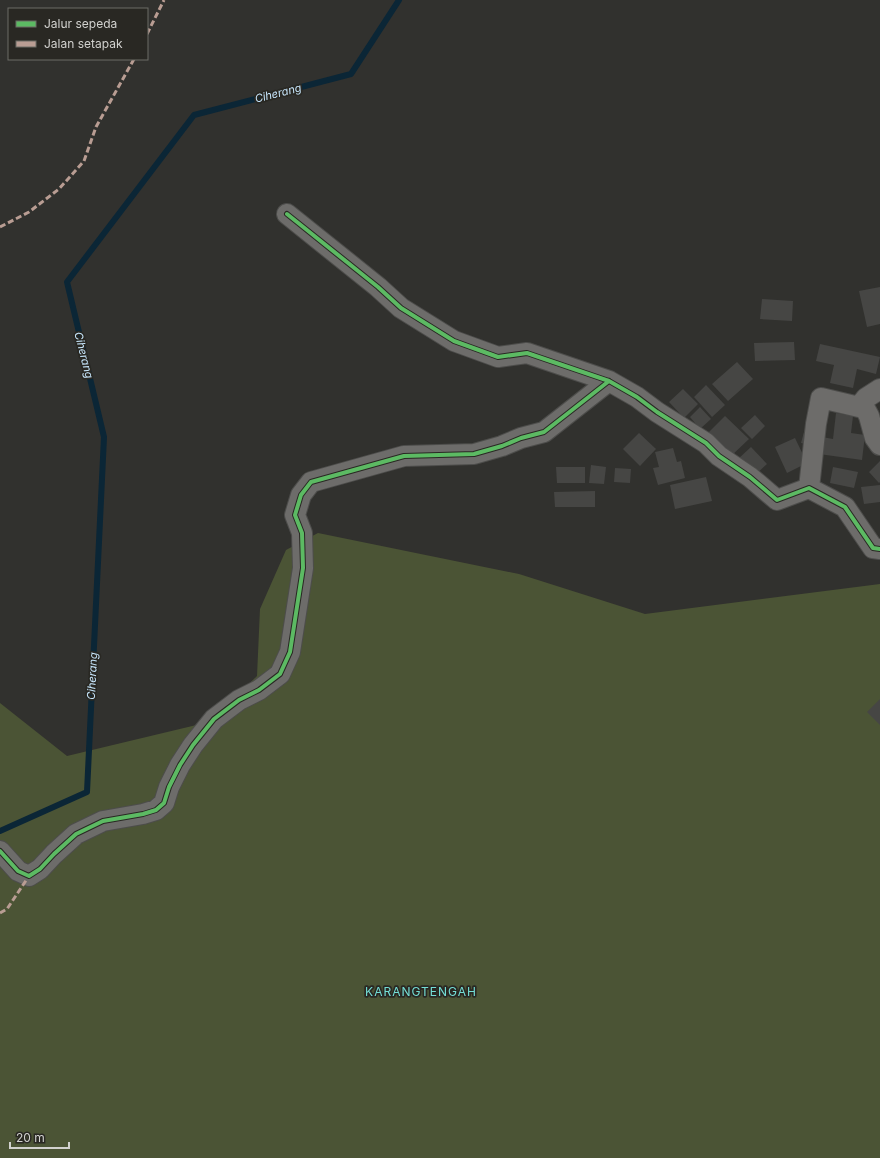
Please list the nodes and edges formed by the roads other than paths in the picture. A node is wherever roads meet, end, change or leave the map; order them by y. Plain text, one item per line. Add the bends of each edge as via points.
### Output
1 (287, 214) dead end
2 (609, 381) junction
3 (880, 389) edge
4 (862, 403) junction
5 (880, 445) edge
6 (809, 488) junction
7 (880, 549) edge
8 (0, 851) edge

1 - 2 street via 401,308 454,341 498,357 527,353
2 - 6 street via 706,443 777,500
2 - 8 street via 544,432 474,454 404,456 311,482 300,495 295,514 302,533 303,568 290,652 280,674 214,719 193,745 169,786 164,803 156,810 103,821 76,834 40,870 29,876 18,871
3 - 4 street
4 - 5 street
4 - 6 street via 859,407 821,398
6 - 7 street via 845,507 873,548

